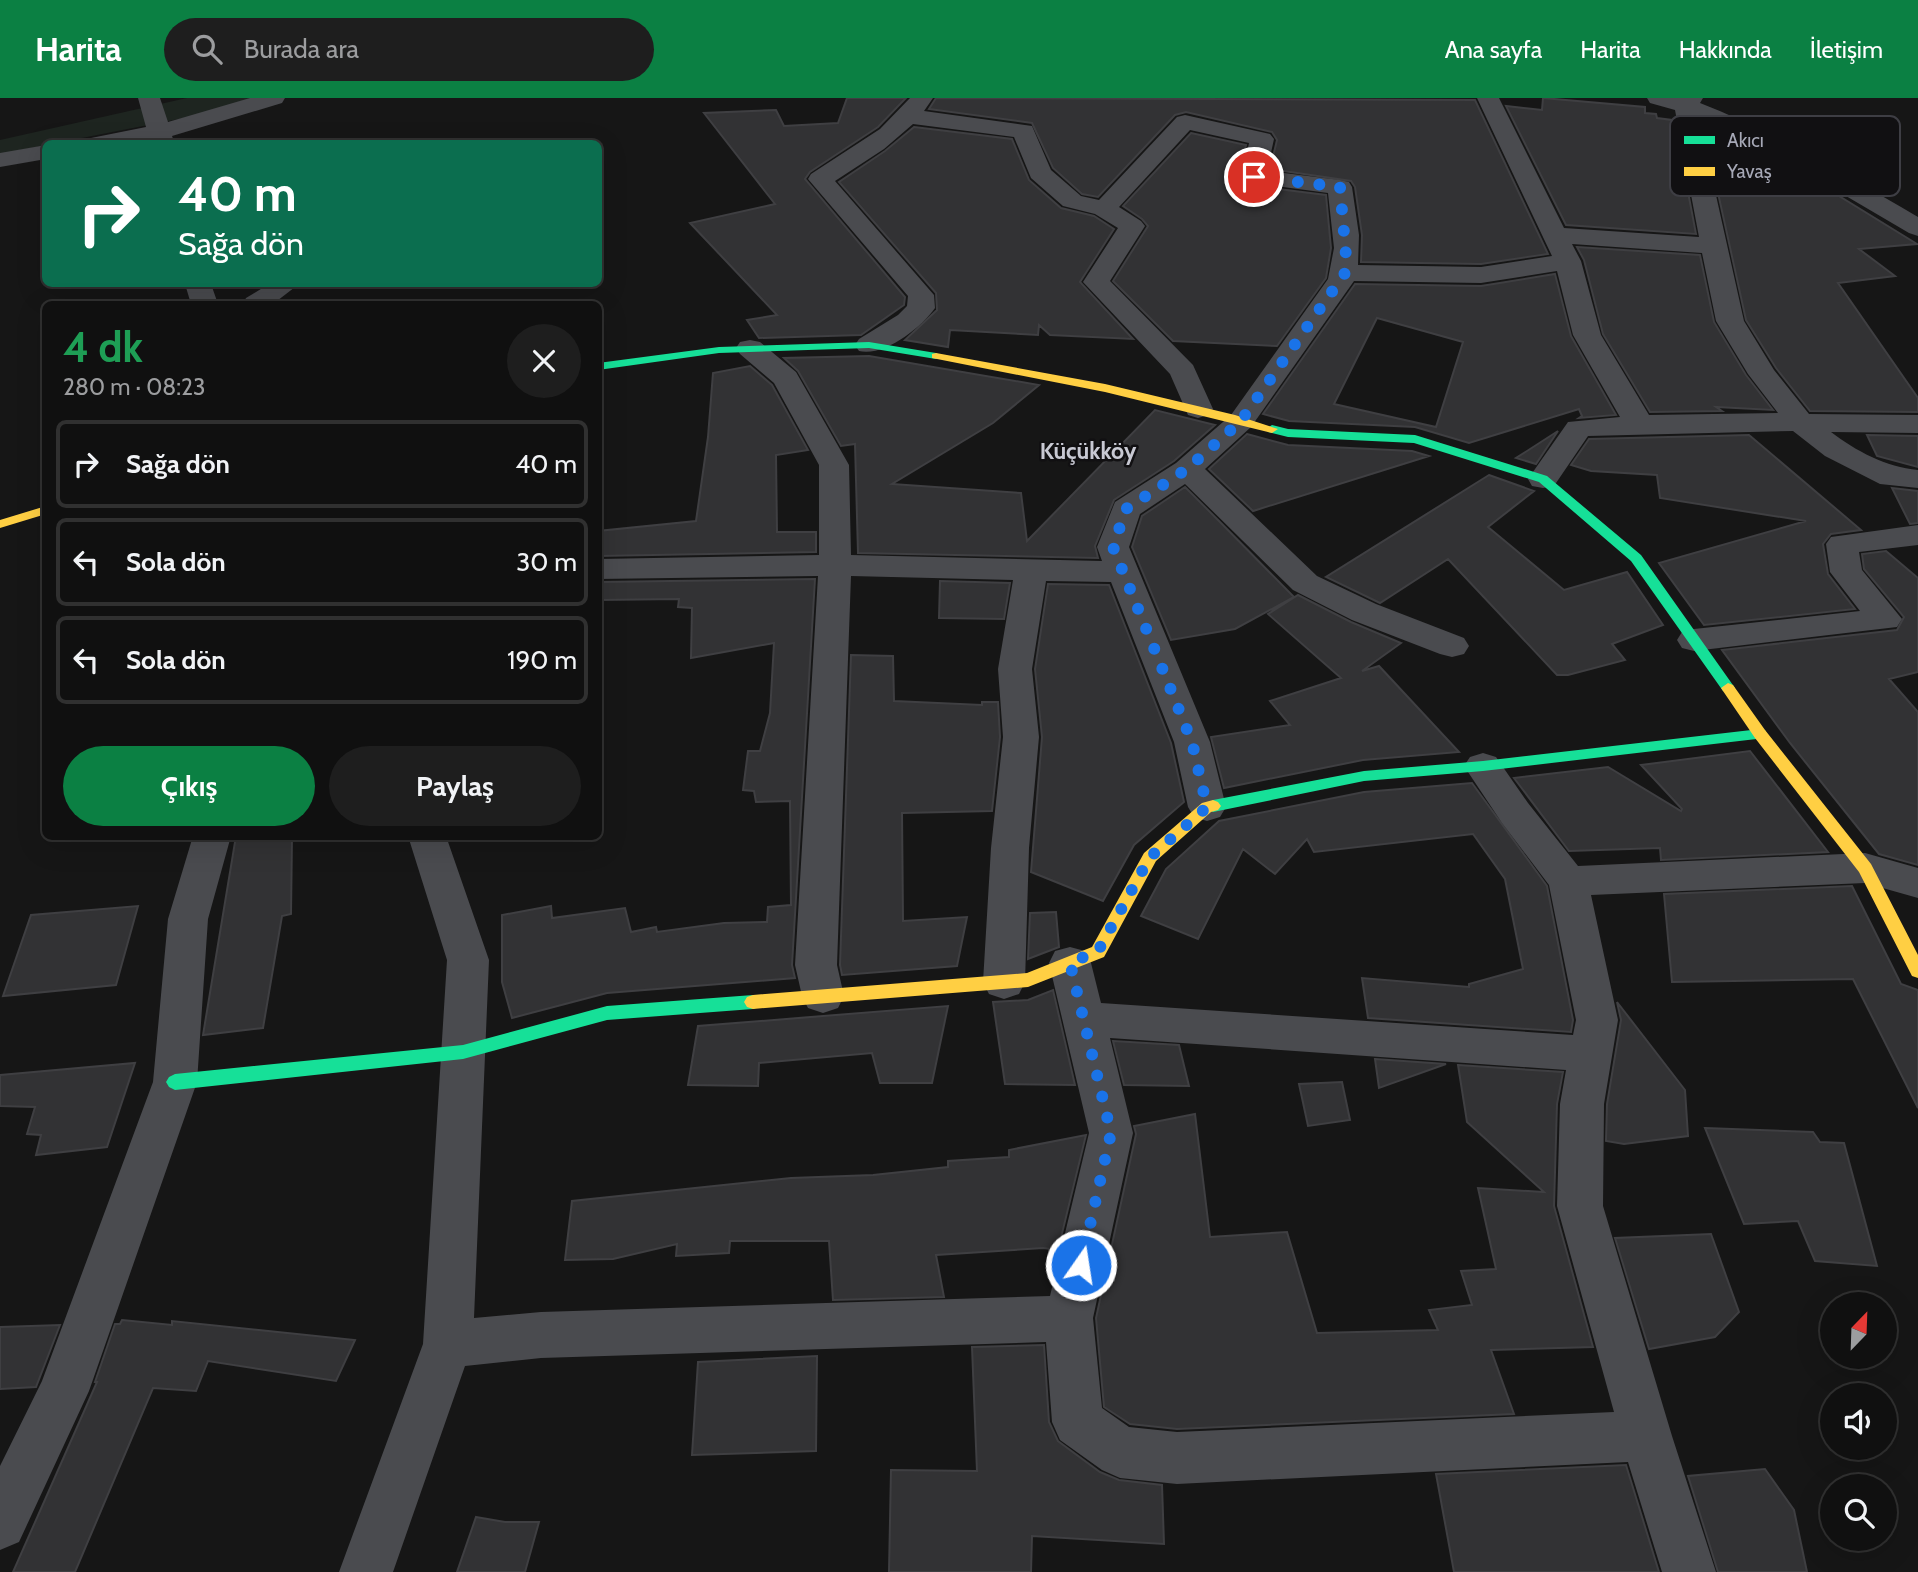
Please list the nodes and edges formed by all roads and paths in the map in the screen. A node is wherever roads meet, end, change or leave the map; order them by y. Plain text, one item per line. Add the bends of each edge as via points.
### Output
1 (149, 98) edge
2 (274, 98) edge
3 (1175, 98) edge
4 (1488, 98) edge
5 (1658, 98) edge
6 (1689, 101) edge
7 (915, 107) edge
8 (1715, 116) edge
9 (1185, 122) junction
10 (161, 138) edge
11 (139, 140) edge
12 (42, 153) edge
13 (0, 160) edge
14 (1703, 196) edge
15 (1863, 196) edge
16 (1104, 209) junction
17 (1918, 228) edge
18 (1556, 235) junction
19 (1714, 246) junction
20 (1568, 261) junction
21 (1345, 273) junction
22 (282, 287) edge
23 (260, 301) edge
24 (869, 345) junction
25 (750, 348) junction
26 (602, 366) edge
27 (1198, 409) junction
28 (1241, 421) junction
29 (1800, 422) junction
30 (1639, 424) junction
31 (1918, 424) edge
32 (1187, 469) junction
33 (1543, 479) junction
34 (1918, 480) edge
35 (42, 511) edge
36 (0, 524) edge
37 (1918, 536) edge
38 (835, 565) junction
39 (602, 569) edge
40 (1031, 570) junction
41 (1122, 572) junction
42 (1694, 640) junction
43 (1452, 646) dead end
44 (1760, 734) junction
45 (1483, 766) junction
46 (1207, 807) junction
47 (211, 840) edge
48 (429, 840) edge
49 (1865, 868) junction
50 (1568, 881) junction
51 (1918, 883) edge
52 (1070, 963) junction
53 (1918, 971) edge
54 (1004, 982) junction
55 (823, 996) junction
56 (1083, 1019) junction
57 (463, 1052) junction
58 (1590, 1054) junction
59 (175, 1082) junction
60 (1069, 1318) junction
61 (448, 1343) junction
62 (1646, 1436) junction
63 (0, 1523) edge
64 (366, 1572) edge
65 (1689, 1572) edge

1 - 10 street
2 - 10 street
3 - 9 street
4 - 18 street
5 - 6 street
6 - 8 street
7 - 16 street via 1024,131 1040,173 1072,201
7 - 24 street via 880,143 820,179 921,295 921,308 908,321
9 - 16 street
9 - 21 street via 1262,139 1254,177 1340,187
10 - 11 street
12 - 13 street
14 - 19 street
15 - 17 street
16 - 27 street via 1132,226 1096,282 1183,371
18 - 19 street
18 - 20 street
19 - 29 street via 1730,321 1762,374
20 - 21 street via 1481,275
20 - 30 street via 1587,335
21 - 28 street
22 - 23 street
24 - 25 street
24 - 27 street via 1018,369
25 - 26 street
25 - 38 street via 786,378 834,465
27 - 28 street
28 - 32 street
28 - 33 street via 1288,433 1415,439
29 - 30 street
29 - 31 street
29 - 34 street via 1847,456 1891,477
30 - 33 street via 1579,428
32 - 41 street via 1126,509 1113,547
32 - 43 street via 1305,583
33 - 42 street via 1636,558
35 - 36 street
37 - 42 street via 1842,544 1846,572 1885,619
38 - 39 street
38 - 40 street
38 - 55 street via 816,965
40 - 41 street
40 - 54 street via 1015,669 1021,737
41 - 46 street via 1192,742
42 - 44 street
44 - 45 street
44 - 49 street
45 - 46 street via 1364,776
45 - 50 street
46 - 52 street via 1150,857 1098,951
47 - 59 street via 188,919
48 - 57 street via 468,960
49 - 50 street
49 - 51 street
49 - 53 street
50 - 58 street via 1597,1020
52 - 54 street via 1028,980
52 - 56 street
54 - 55 street
55 - 57 street via 607,1013
56 - 58 street
56 - 60 street via 1111,1133
57 - 59 street
57 - 61 street
58 - 62 street via 1582,1104 1580,1206
59 - 63 street via 64,1391
60 - 61 street via 541,1335
60 - 62 street via 1078,1422 1121,1452 1177,1458
61 - 64 street
62 - 65 street

